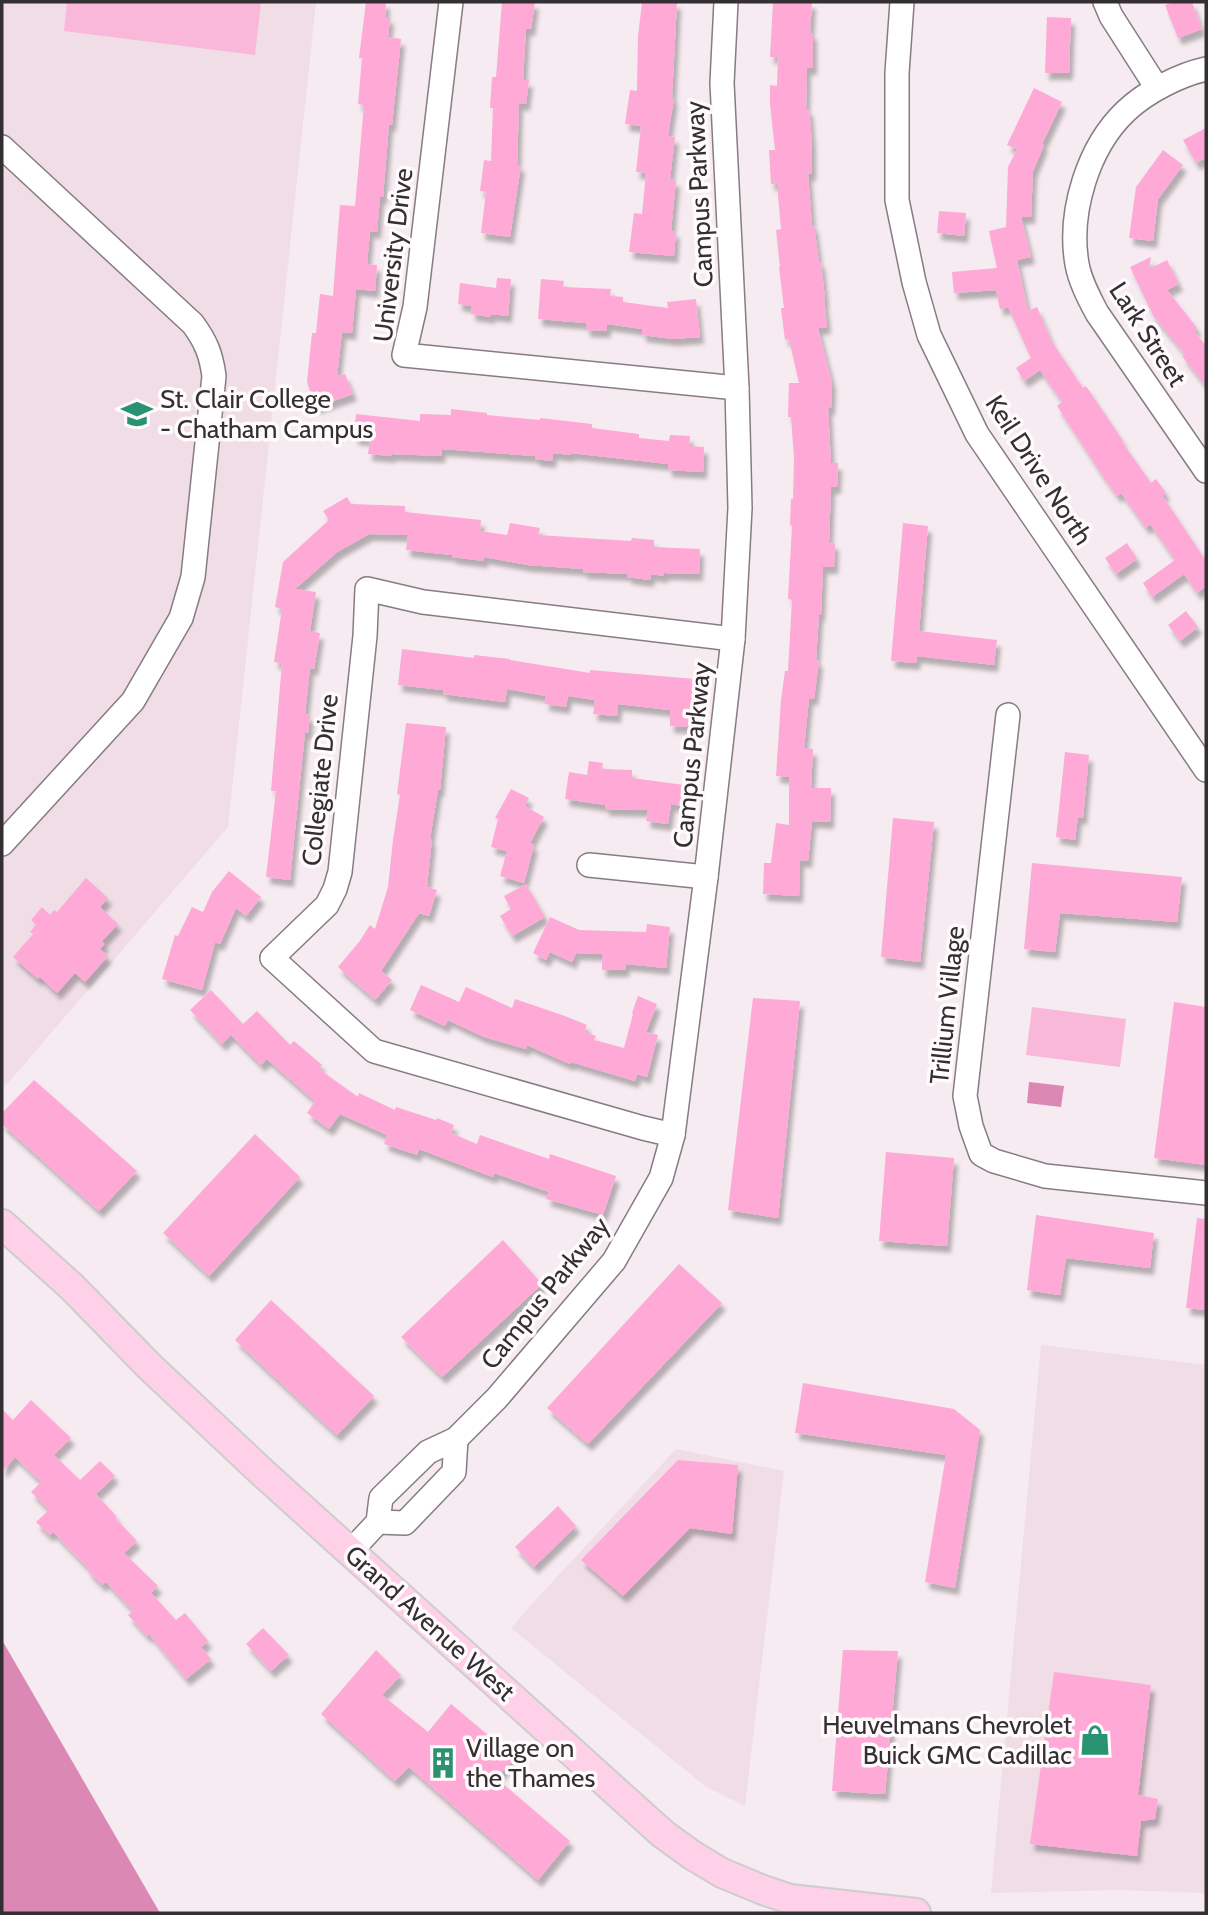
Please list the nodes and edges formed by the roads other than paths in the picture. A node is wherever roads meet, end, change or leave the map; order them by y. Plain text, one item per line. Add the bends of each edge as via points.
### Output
1 (452, 2) edge
2 (726, 2) edge
3 (902, 2) edge
4 (1105, 2) edge
5 (1206, 69) edge
6 (1157, 88) junction
7 (2, 146) edge
8 (737, 388) junction
9 (1206, 471) edge
10 (733, 639) junction
11 (1008, 715) dead end
12 (1206, 770) edge
13 (2, 844) edge
14 (589, 865) dead end
15 (706, 877) junction
16 (673, 1135) junction
17 (1206, 1193) edge
18 (2, 1224) edge
19 (456, 1439) junction
20 (378, 1522) junction
21 (351, 1551) junction
22 (916, 1913) edge

1 - 8 street, University Drive via 415,307 404,355
2 - 8 street, Campus Parkway via 722,83
3 - 12 street, Keil Drive North via 897,200 929,335 977,434
4 - 6 street
5 - 6 street, Lark Street
6 - 9 street, Lark Street via 1126,111 1107,134 1088,170 1076,224 1077,265 1097,313
7 - 13 street via 193,324 205,341 214,376 193,577 181,618 133,701
8 - 10 street, Campus Parkway via 740,508
10 - 15 street, Campus Parkway
10 - 16 street, Collegiate Drive via 423,602 367,589 340,872 327,905 272,958 374,1051
11 - 17 street, Trillium Village via 965,1096 981,1154 1045,1176
14 - 15 street
15 - 16 street, Campus Parkway
16 - 19 street, Campus Parkway via 661,1178 614,1262
18 - 21 main road, Grand Avenue West
19 - 20 street, Campus Parkway via 428,1452 381,1498
19 - 20 street via 454,1472 405,1523
20 - 21 street, Campus Parkway
21 - 22 main road, Grand Avenue West via 593,1772 692,1855 722,1873 790,1899

